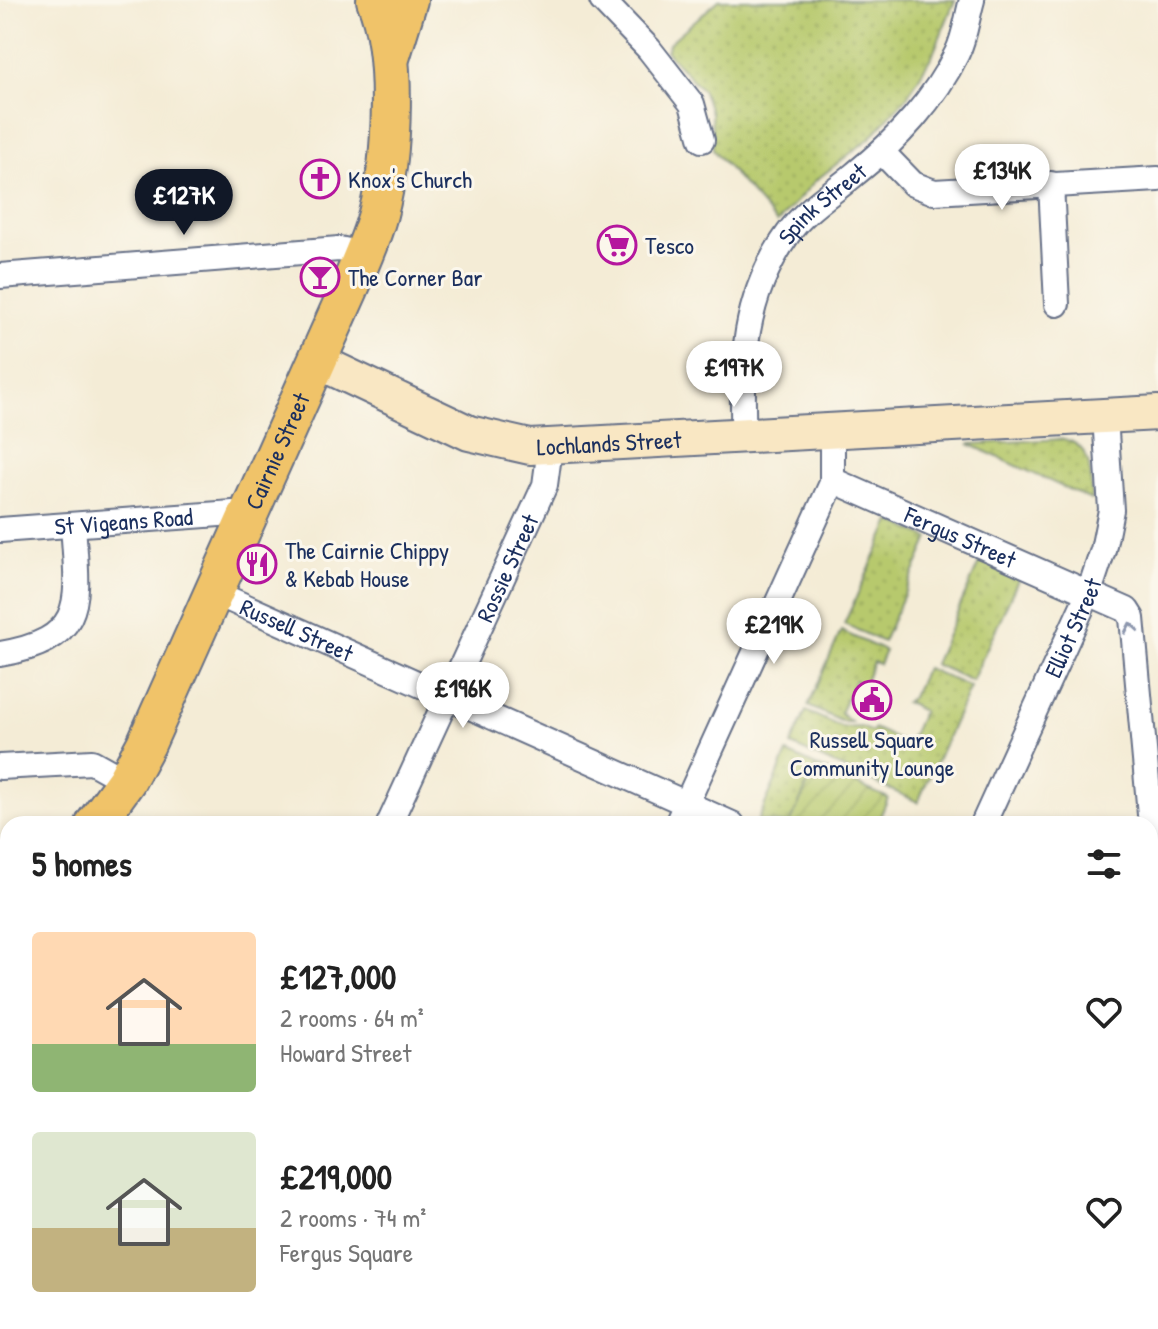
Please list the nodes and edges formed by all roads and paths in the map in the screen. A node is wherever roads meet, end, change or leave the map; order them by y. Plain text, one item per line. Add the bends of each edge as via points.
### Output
1 (376, 0) edge
2 (408, 0) edge
3 (602, 0) edge
4 (972, 0) edge
5 (390, 57) junction
6 (702, 140) dead end
7 (882, 152) junction
8 (1158, 179) edge
9 (1051, 184) junction
10 (363, 254) junction
11 (0, 276) edge
12 (1057, 304) dead end
13 (317, 361) junction
14 (1158, 413) edge
15 (1105, 416) junction
16 (832, 432) junction
17 (744, 437) junction
18 (550, 448) junction
19 (832, 483) junction
20 (246, 516) junction
21 (73, 525) junction
22 (0, 530) edge
23 (213, 592) junction
24 (1089, 592) junction
25 (0, 654) edge
26 (447, 697) junction
27 (0, 767) edge
28 (126, 781) junction
29 (682, 814) edge
30 (101, 816) edge
31 (393, 816) edge
32 (987, 816) edge
33 (1150, 816) edge

1 - 5 main road, Cairnie Street
2 - 5 main road, Cairnie Street
3 - 6 street via 692,104
4 - 7 street, Spink Street via 958,52 924,106
5 - 10 main road, Cairnie Street via 386,168 378,214
7 - 9 street via 913,184 934,192
7 - 17 street, Spink Street via 812,207 788,233 765,272 742,354
8 - 9 street
9 - 12 street
10 - 11 street via 339,249
10 - 13 main road, Cairnie Street
13 - 18 main road, Lochlands Street via 469,433
13 - 20 main road, Cairnie Street
14 - 15 main road, Lochlands Street
15 - 16 main road, Lochlands Street
15 - 24 street, Elliot Street via 1111,510
16 - 17 main road, Lochlands Street
16 - 19 street
17 - 18 main road, Lochlands Street
18 - 26 street, Rossie Street via 545,485
19 - 24 street, Fergus Street
19 - 29 street
20 - 21 street, St Vigeans Road
20 - 23 main road, Cairnie Street
21 - 22 street, St Vigeans Road
21 - 25 street via 78,597 67,624 38,647
23 - 26 street, Russell Street
23 - 28 main road, Cairnie Street
24 - 32 street, Elliot Street
33 -> 24 street, Fergus Street via 1132,618 1127,610
26 - 29 street, Russell Street
26 - 31 street, Rossie Street
27 - 28 street via 92,762
28 - 30 main road, Cairnie Street

